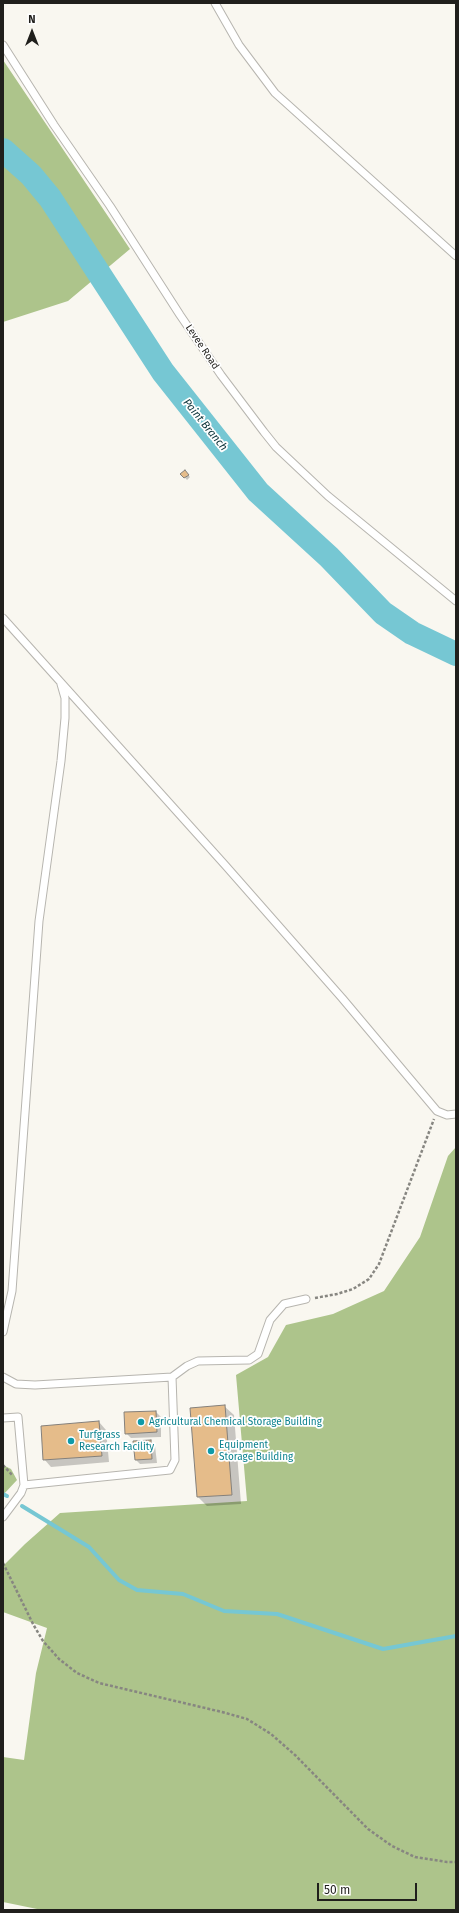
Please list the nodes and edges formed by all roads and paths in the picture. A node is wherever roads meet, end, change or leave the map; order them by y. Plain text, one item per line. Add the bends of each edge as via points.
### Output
1 (215, 3) edge
2 (3, 45) edge
3 (456, 256) edge
4 (456, 601) edge
5 (3, 618) edge
6 (60, 682) junction
7 (437, 1111) junction
8 (456, 1114) edge
9 (306, 1299) joint
10 (3, 1332) edge
11 (3, 1377) edge
12 (172, 1377) junction
13 (3, 1418) edge
14 (24, 1485) junction
15 (3, 1517) edge
16 (3, 1563) edge
17 (456, 1862) edge

1 - 3 lane via 239,45 275,93
2 - 4 lane, Levee Road via 180,315 276,447 328,496
5 - 6 lane
6 - 7 lane via 241,882
6 - 10 lane via 65,698 65,718 39,921 12,1291
7 - 8 lane via 446,1115
7 - 9 path via 379,1264 369,1279 353,1289
9 - 12 lane via 284,1304 270,1320 258,1354 249,1360 198,1361
11 - 12 lane via 16,1384 35,1385
12 - 14 lane via 175,1460 170,1470
13 - 14 lane via 18,1417
14 - 15 lane
16 - 17 path via 32,1624 43,1641 77,1673 99,1683 247,1719 271,1734 295,1755 368,1829 392,1846 415,1857

